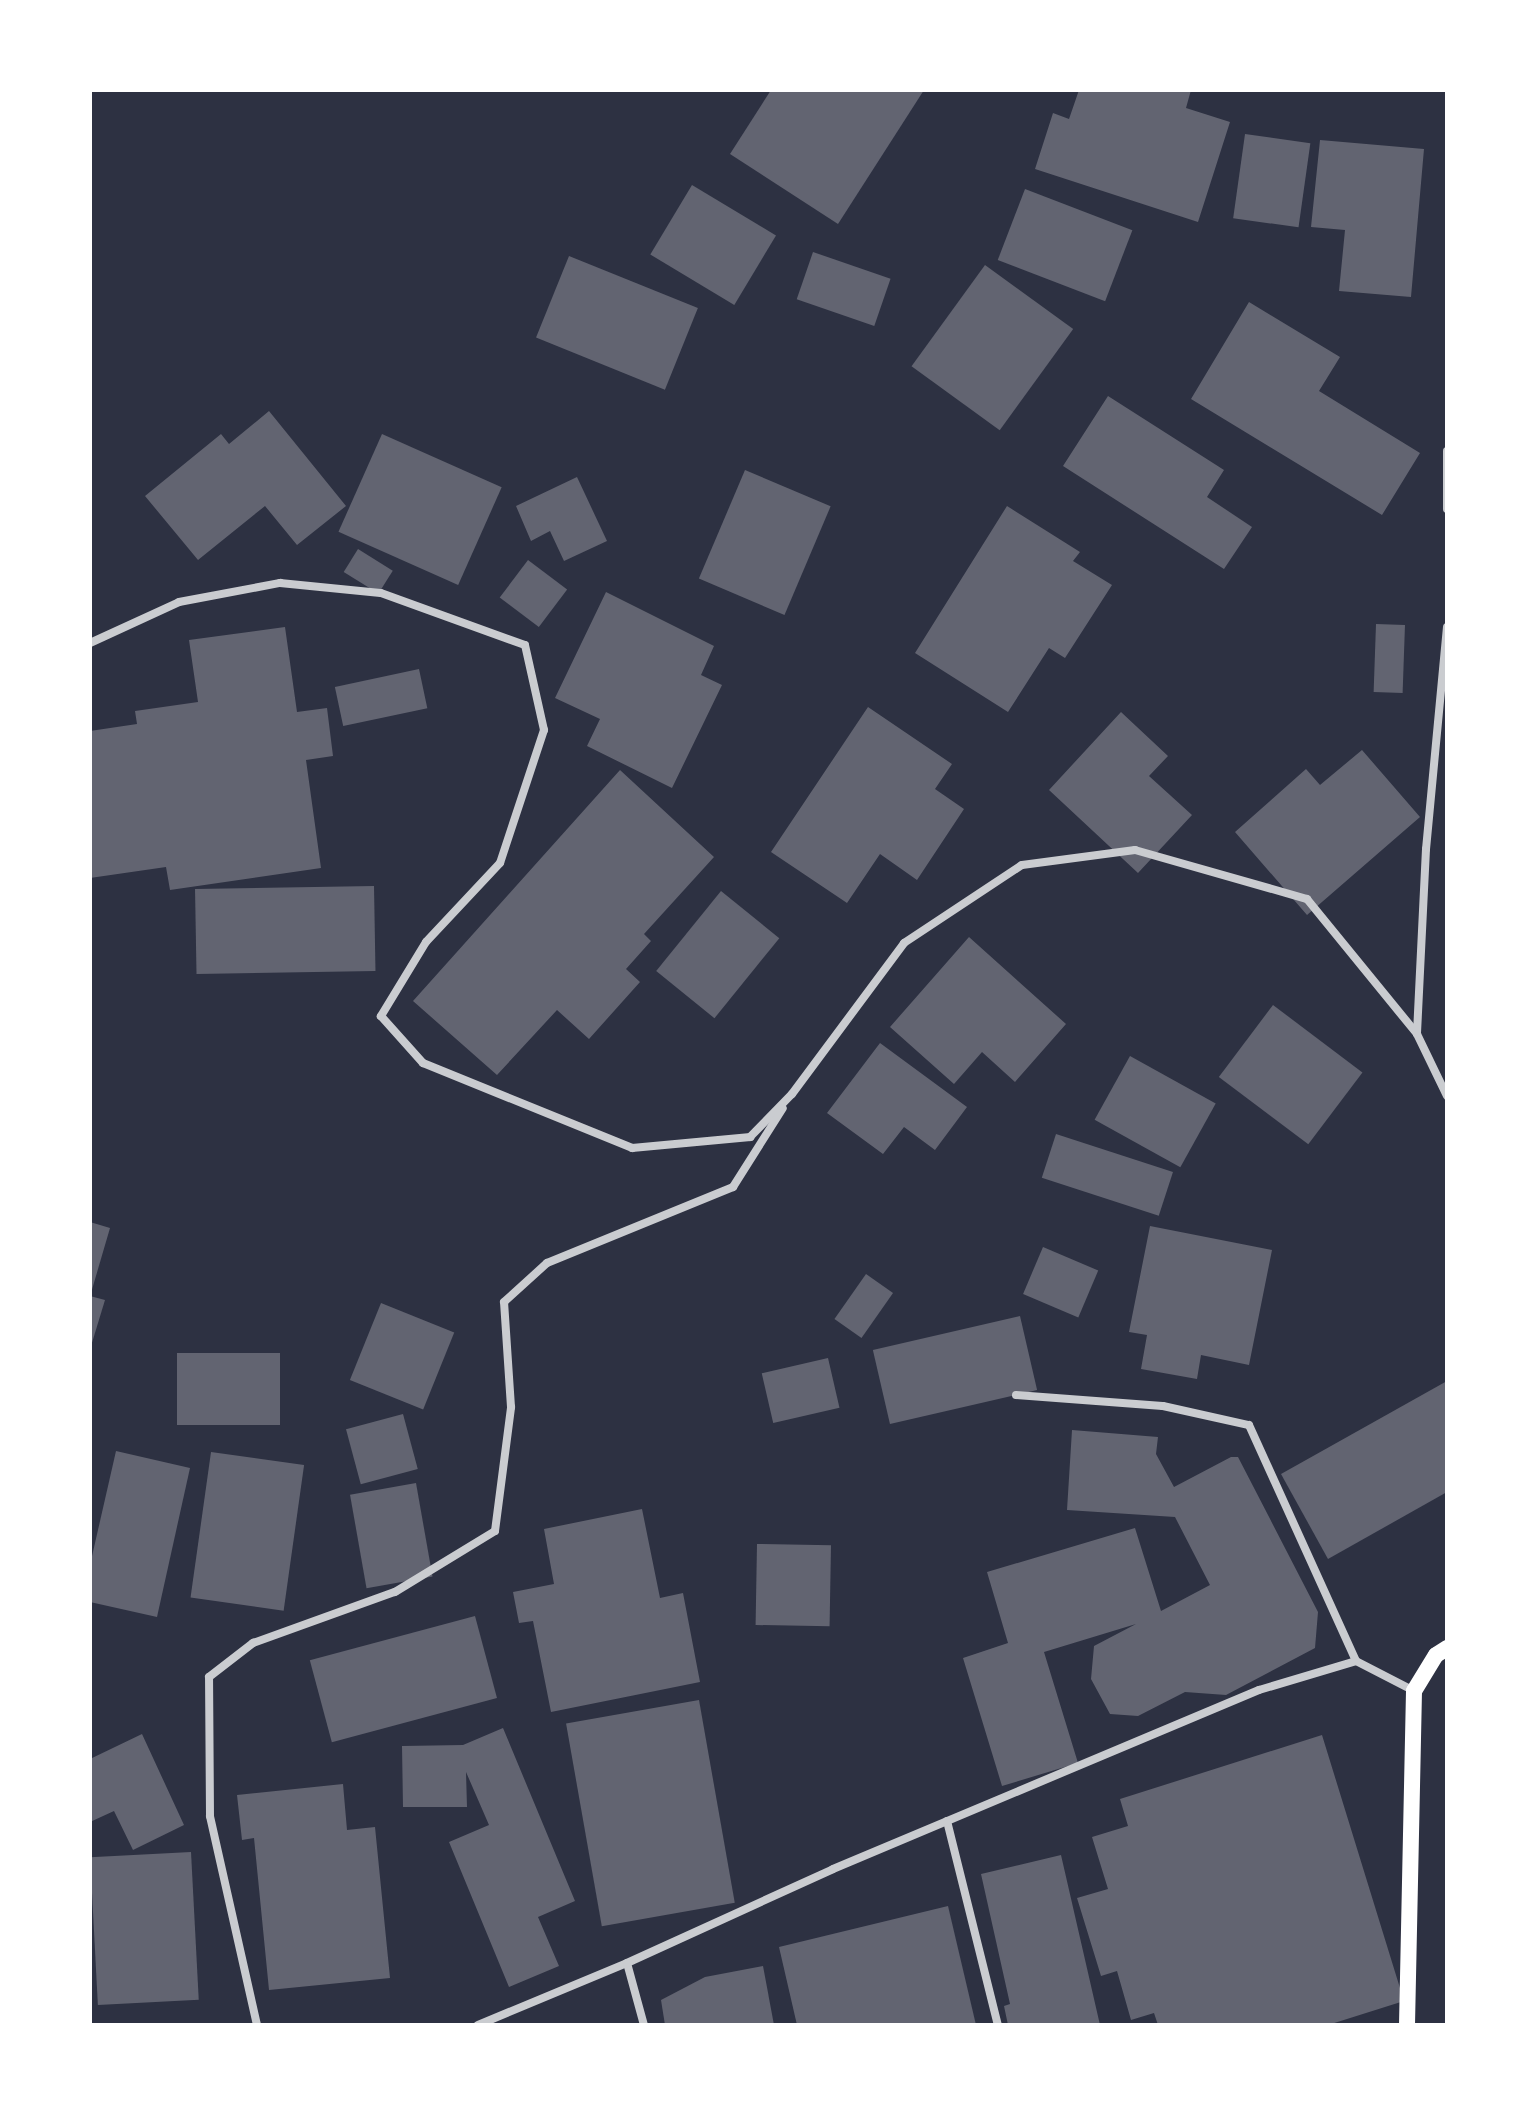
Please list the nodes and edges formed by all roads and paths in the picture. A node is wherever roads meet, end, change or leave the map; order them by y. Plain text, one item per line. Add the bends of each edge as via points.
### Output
1 (1447, 451) edge
2 (1446, 475) edge
3 (1447, 509) edge
4 (1447, 627) edge
5 (90, 643) edge
6 (1417, 1034) junction
7 (792, 1094) junction
8 (1447, 1096) edge
9 (1016, 1395) dead end
10 (1447, 1648) edge
11 (1356, 1661) junction
12 (1414, 1691) junction
13 (947, 1821) junction
14 (627, 1963) junction
15 (257, 2025) edge
16 (478, 2025) edge
17 (644, 2025) edge
18 (998, 2025) edge
19 (1407, 2025) edge

1 - 2 street
2 - 3 street
4 - 6 street via 1426,849
5 - 7 street via 179,602 280,583 381,593 525,645 544,730 500,863 426,942 381,1016 423,1063 632,1148 750,1137
6 - 7 street via 1307,899 1135,850 1022,865 904,943
6 - 8 street
7 - 15 street via 733,1187 547,1263 504,1302 511,1407 495,1531 395,1592 253,1643 209,1677 210,1816
9 - 11 street via 1163,1406 1249,1425
10 - 12 main road via 1436,1655
11 - 12 street
11 - 13 street via 1259,1690
12 - 19 main road
13 - 14 street
13 - 18 street
14 - 16 street
14 - 17 street

